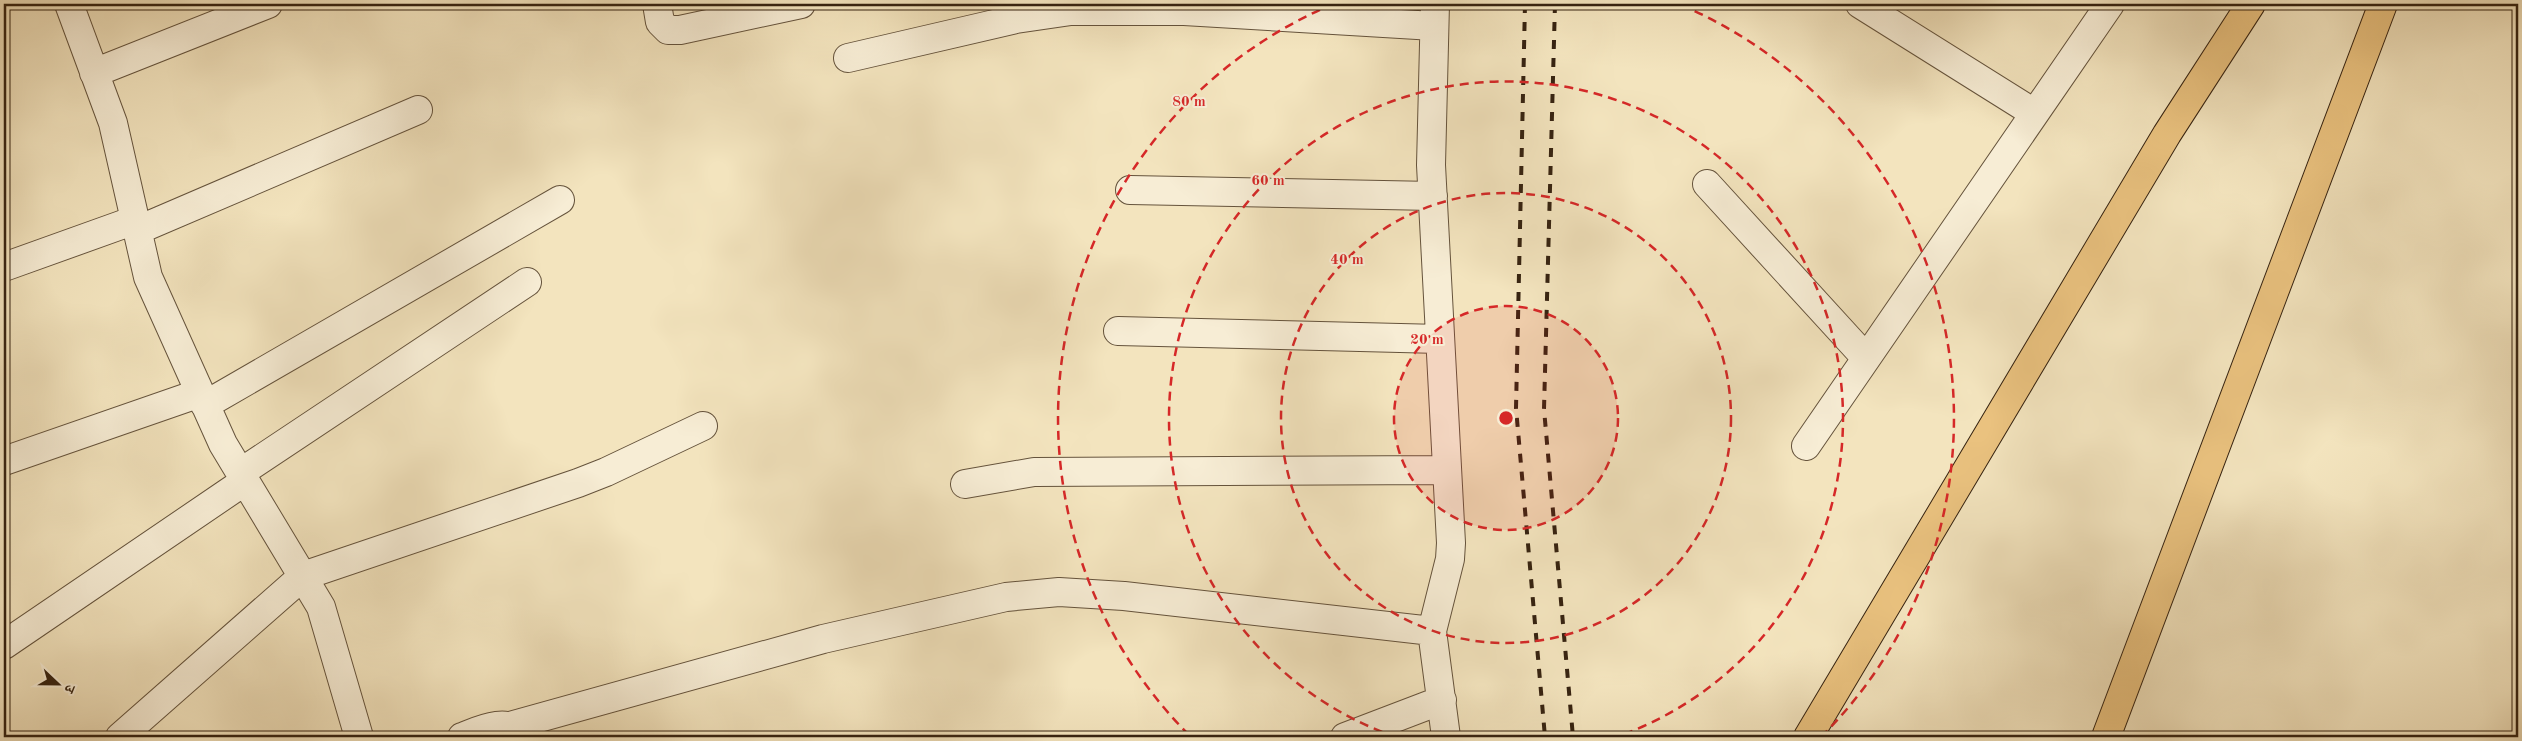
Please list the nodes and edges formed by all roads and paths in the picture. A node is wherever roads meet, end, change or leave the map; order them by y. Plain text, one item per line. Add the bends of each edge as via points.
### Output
1 (69, 4) edge
2 (268, 4) edge
3 (657, 4) edge
4 (801, 4) edge
5 (1860, 4) edge
6 (2110, 4) edge
7 (2251, 4) edge
8 (2383, 4) edge
9 (1434, 15) edge
10 (848, 58) dead end
11 (94, 73) junction
12 (418, 110) dead end
13 (2034, 113) junction
14 (1707, 184) dead end
15 (1130, 190) dead end
16 (1433, 196) junction
17 (560, 200) dead end
18 (136, 225) junction
19 (4, 267) edge
20 (527, 282) dead end
21 (1118, 331) dead end
22 (1440, 339) junction
23 (1866, 358) junction
24 (203, 399) junction
25 (703, 426) dead end
26 (1806, 446) dead end
27 (4, 461) edge
28 (1447, 470) junction
29 (243, 477) junction
30 (965, 484) dead end
31 (303, 576) junction
32 (1436, 620) junction
33 (4, 645) edge
34 (1442, 700) junction
35 (519, 732) edge
36 (120, 737) edge
37 (359, 737) edge
38 (462, 737) edge
39 (1345, 737) edge
40 (1446, 737) edge
41 (1808, 737) edge
42 (2106, 737) edge

1 - 11 street
2 - 11 street
3 - 4 street via 660,22 668,30
5 - 13 street
6 - 13 street
7 - 41 main road via 2167,134
8 - 42 main road
9 - 10 street via 1071,11 1016,19
9 - 16 street
11 - 18 street via 113,124
12 - 18 street
13 - 23 street
14 - 23 street
15 - 16 street
16 - 22 street
17 - 24 street
18 - 19 street
18 - 24 street via 148,277
20 - 29 street
21 - 22 street
22 - 28 street
23 - 26 street
24 - 27 street
24 - 29 street via 223,444
25 - 31 street via 578,483
28 - 30 street via 1034,472
28 - 32 street via 1450,559
29 - 31 street
29 - 33 street
31 - 36 street
31 - 37 street via 321,607
32 - 34 street
32 - 35 street via 1058,592 1006,597 823,639
34 - 39 street
34 - 40 street
35 - 38 street via 491,725

